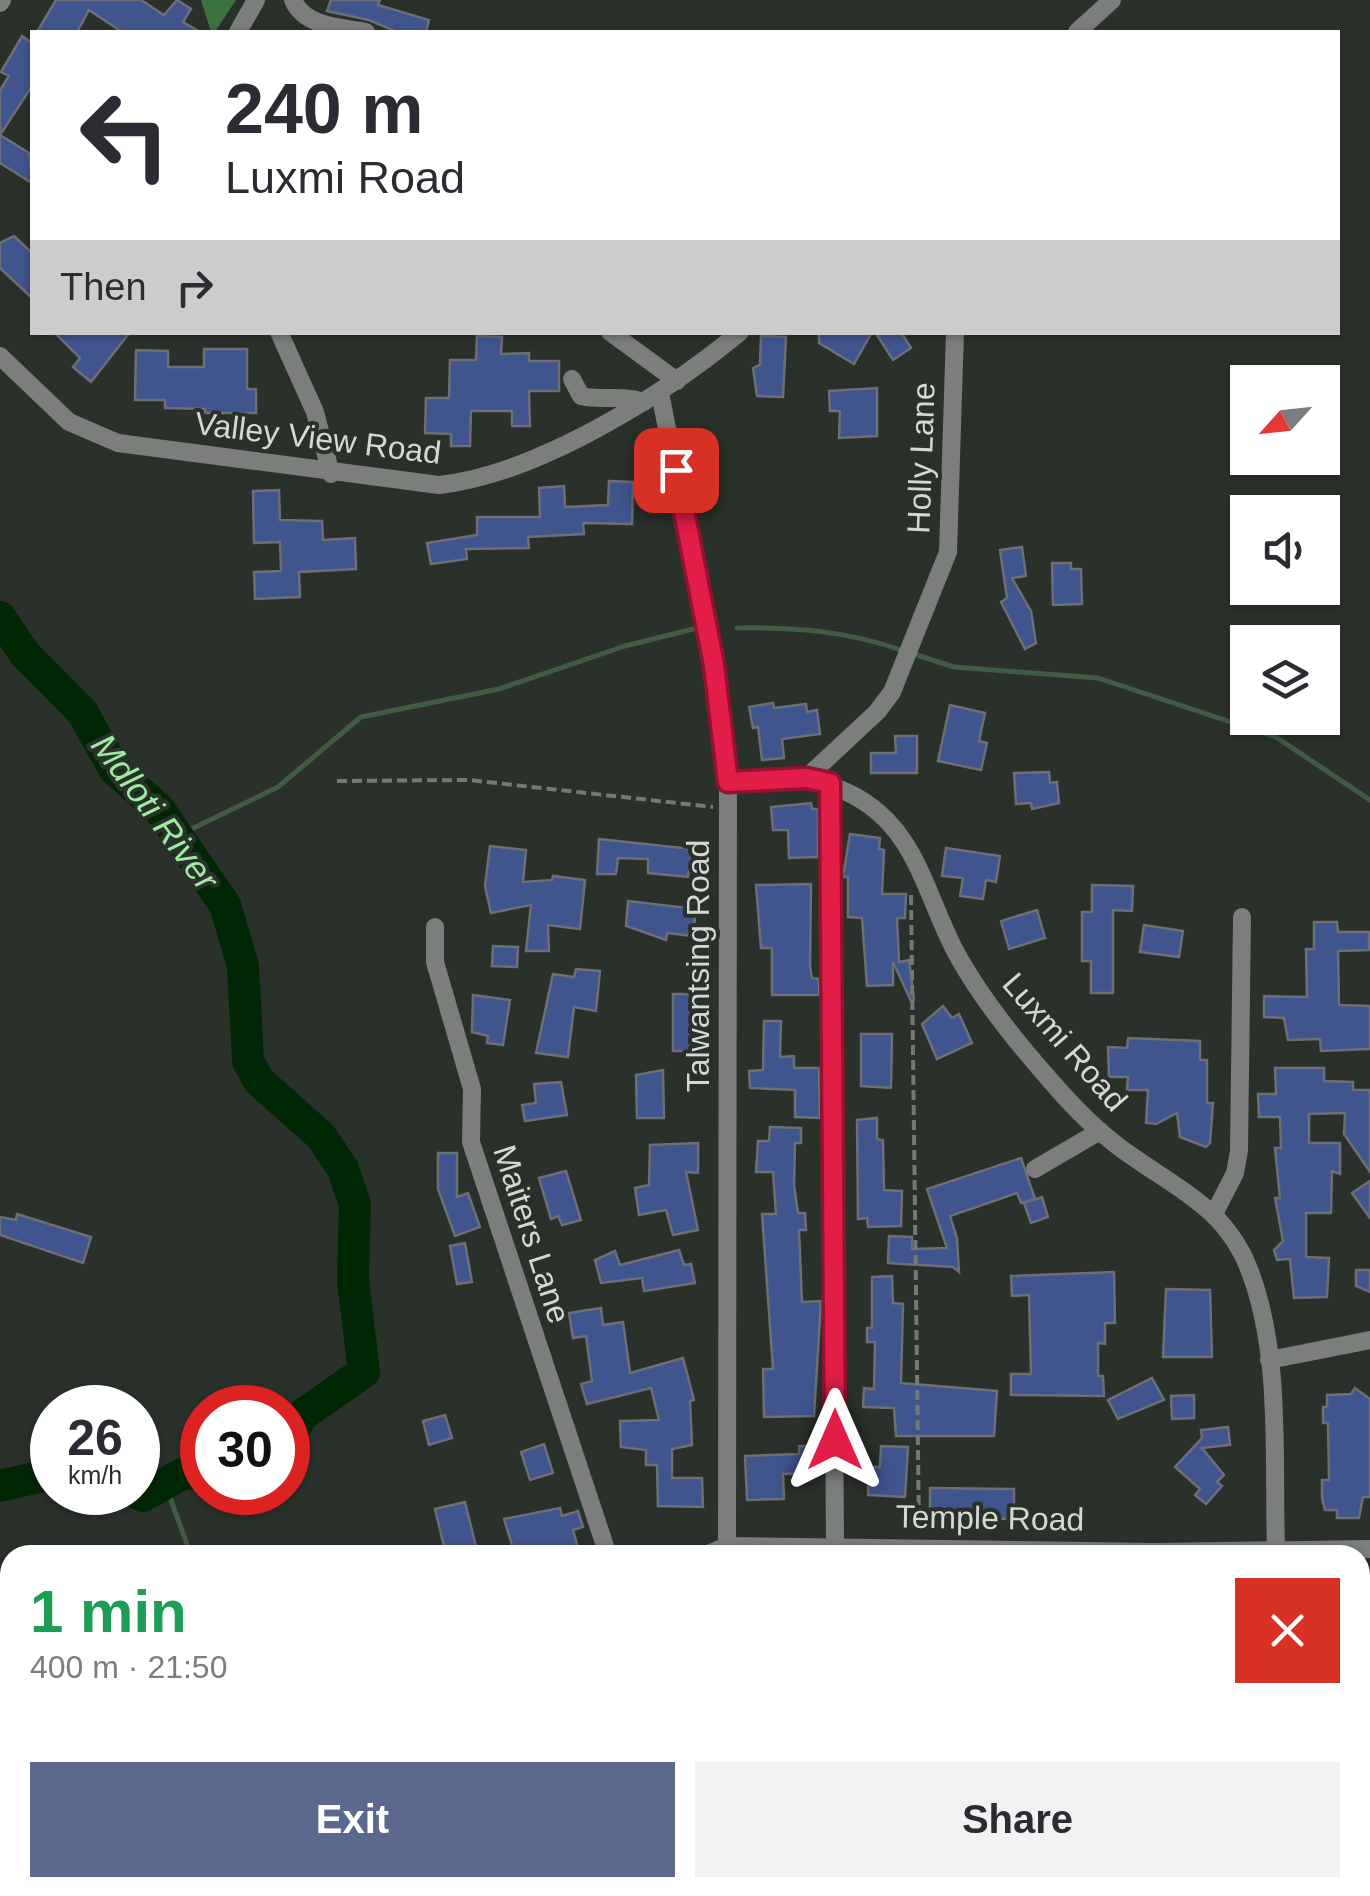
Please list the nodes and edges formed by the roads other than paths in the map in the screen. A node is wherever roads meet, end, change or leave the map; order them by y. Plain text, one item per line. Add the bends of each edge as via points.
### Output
1 (256, 0) edge
2 (293, 0) edge
3 (1112, 0) edge
4 (239, 30) edge
5 (358, 30) edge
6 (1079, 30) edge
7 (279, 335) edge
8 (614, 335) edge
9 (735, 335) edge
10 (955, 335) edge
11 (0, 356) edge
12 (572, 379) dead end
13 (677, 381) junction
14 (652, 397) junction
15 (331, 474) junction
16 (806, 778) junction
17 (728, 782) junction
18 (830, 783) junction
19 (1242, 916) dead end
20 (435, 927) dead end
21 (1100, 1132) junction
22 (1035, 1170) dead end
23 (1215, 1212) junction
24 (1370, 1340) edge
25 (1268, 1360) junction
26 (605, 1545) edge
27 (727, 1545) edge
28 (835, 1545) edge
29 (1271, 1545) edge

1 - 4 street
2 - 5 street via 305,17
3 - 6 street
7 - 15 street via 315,412
8 - 13 street
9 - 13 street, Valley View Road
10 - 16 street, Holly Lane via 950,540 905,664 877,712
11 - 15 street, Valley View Road via 46,404 94,435
12 - 14 street via 587,398
13 - 14 street, Valley View Road
14 - 15 street, Valley View Road via 472,482
14 - 17 street, Talwantsing Road via 714,665
16 - 17 street, Luxmi Road
16 - 18 street, Luxmi Road
17 - 27 street, Talwantsing Road
18 - 21 street, Luxmi Road via 893,828 984,998 1018,1045
18 - 28 street
19 - 23 street via 1239,1151
20 - 26 street, Maiters Lane via 434,962 472,1088 470,1142
21 - 22 street
21 - 23 street, Luxmi Road
23 - 25 street, Luxmi Road via 1249,1269
24 - 25 street
25 - 29 street, Luxmi Road

